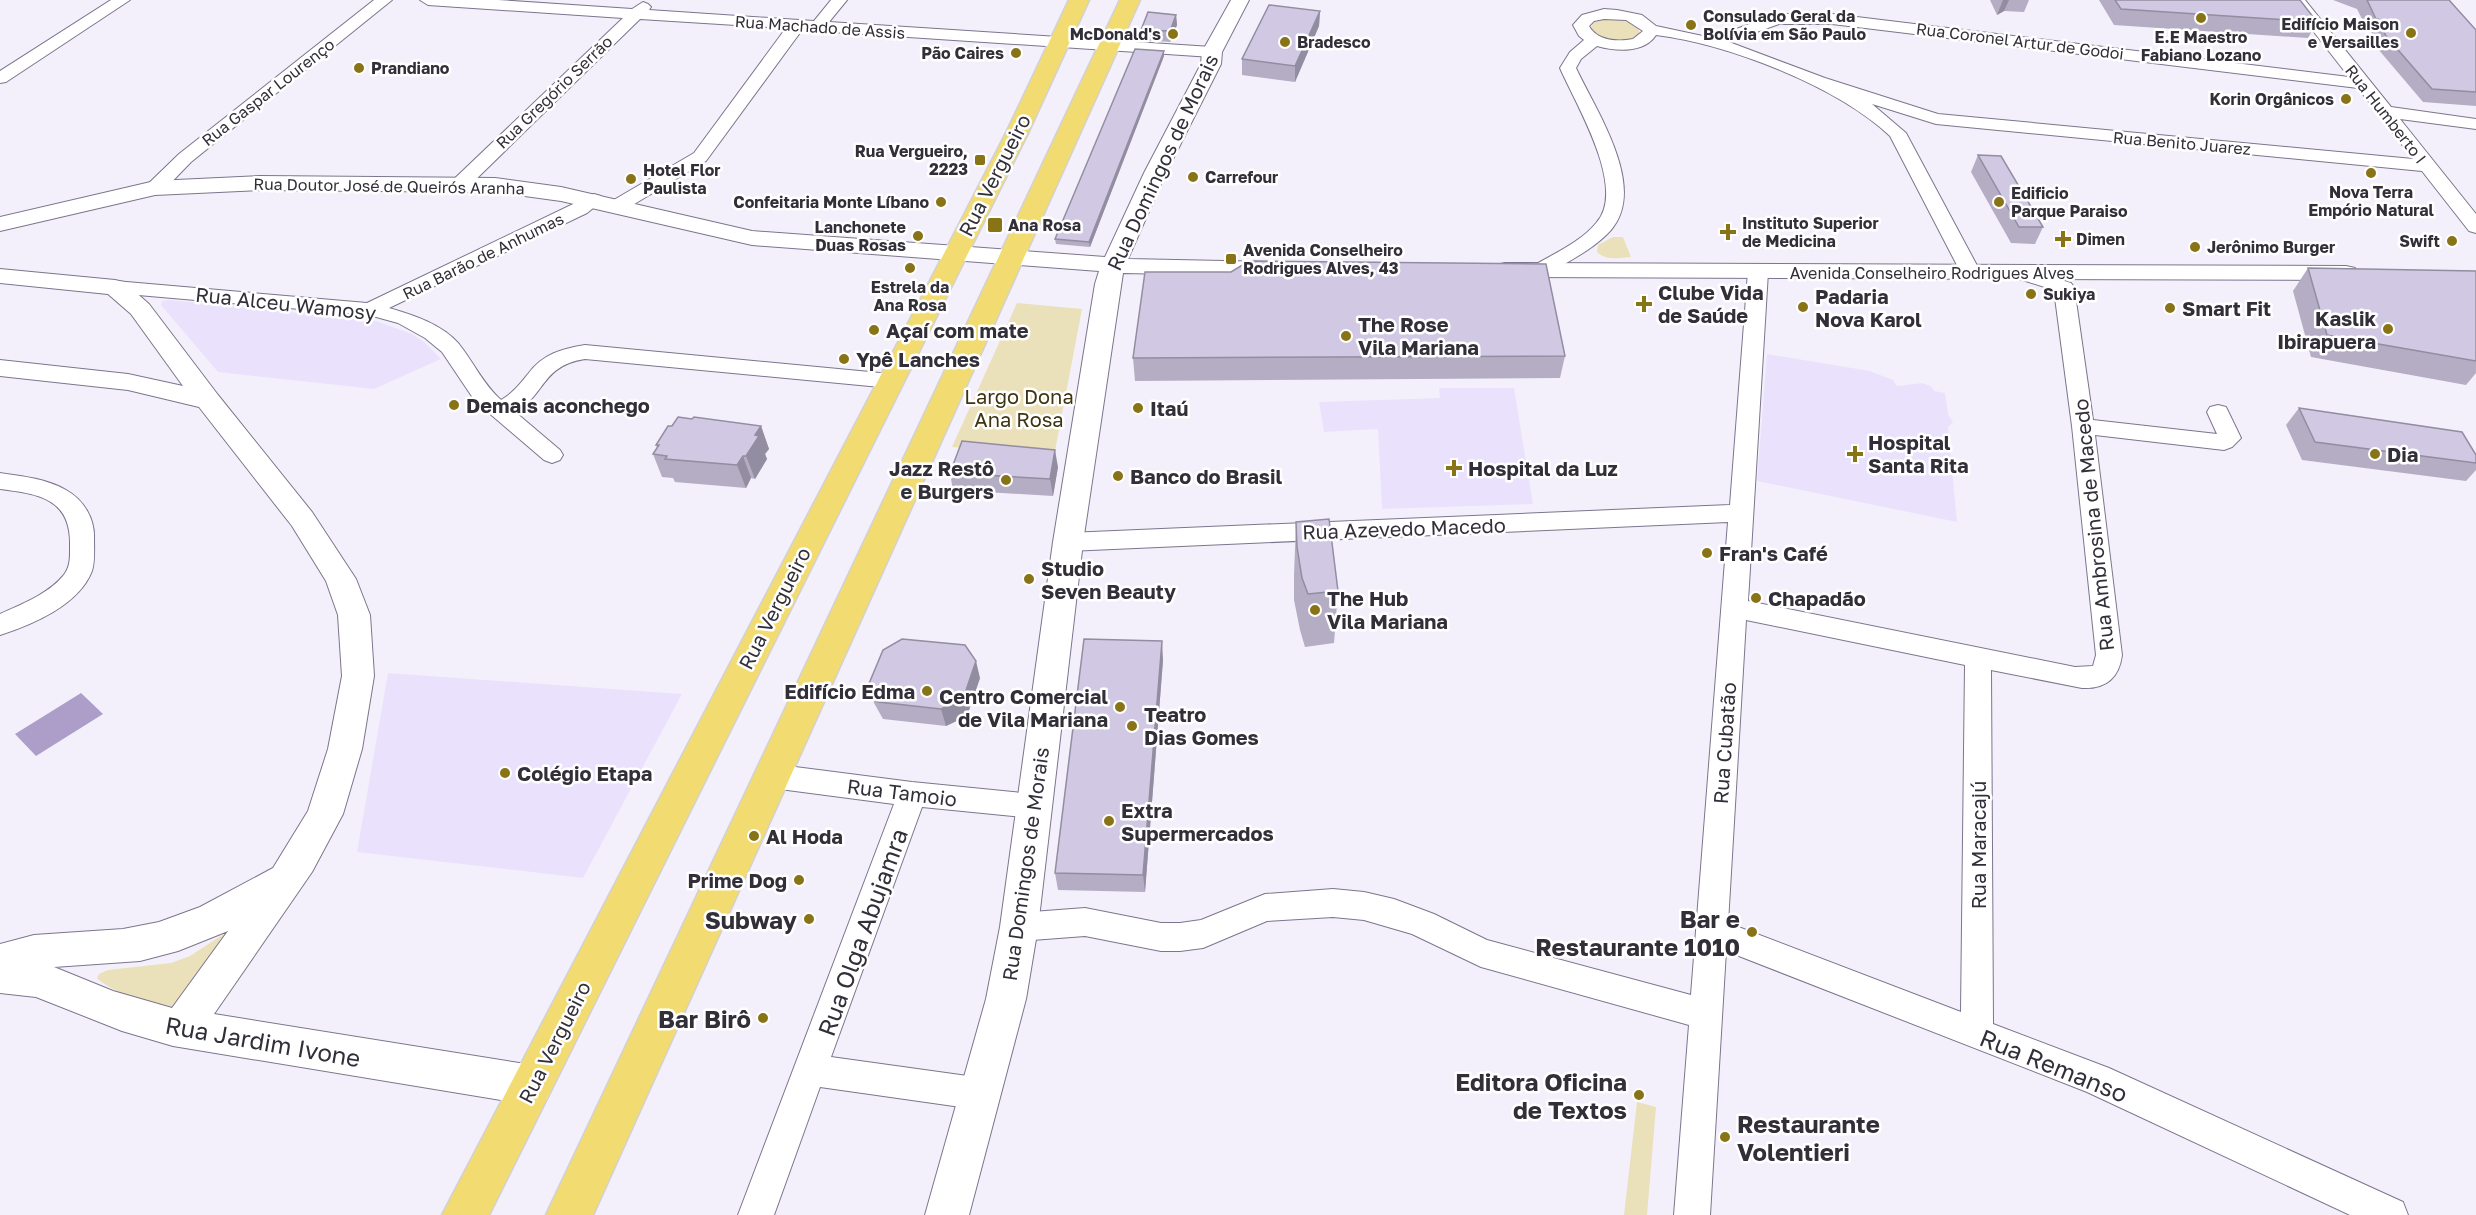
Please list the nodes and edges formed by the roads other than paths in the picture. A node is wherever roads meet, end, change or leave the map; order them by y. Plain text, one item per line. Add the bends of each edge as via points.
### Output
1 (122, 0) edge
2 (384, 0) edge
3 (428, 0) edge
4 (649, 0) edge
5 (839, 0) edge
6 (1079, 0) edge
7 (1130, 0) edge
8 (1240, 0) edge
9 (2297, 0) edge
10 (634, 14) junction
11 (797, 26) junction
12 (817, 27) junction
13 (1651, 30) junction
14 (1594, 40) junction
15 (1714, 42) junction
16 (1058, 43) junction
17 (1109, 44) junction
18 (1212, 52) junction
19 (0, 78) edge
20 (1826, 83) junction
21 (2364, 84) junction
22 (2386, 112) junction
23 (1936, 119) junction
24 (2476, 124) edge
25 (1904, 148) junction
26 (2427, 166) junction
27 (459, 185) junction
28 (155, 188) junction
29 (594, 200) junction
30 (619, 205) junction
31 (0, 224) edge
32 (2476, 227) edge
33 (956, 254) junction
34 (1012, 258) junction
35 (1113, 265) junction
36 (1296, 269) edge
37 (1482, 270) edge
38 (1540, 270) junction
39 (1758, 272) junction
40 (1971, 273) junction
41 (2020, 273) junction
42 (2373, 273) edge
43 (2093, 274) junction
44 (0, 276) edge
45 (115, 287) junction
46 (2064, 287) junction
47 (370, 309) junction
48 (0, 368) edge
49 (891, 381) junction
50 (208, 401) junction
51 (498, 410) junction
52 (2218, 412) dead end
53 (2083, 426) junction
54 (552, 454) dead end
55 (0, 481) edge
56 (1741, 513) junction
57 (1068, 542) junction
58 (1734, 608) junction
59 (0, 625) edge
60 (1978, 656) junction
61 (772, 776) junction
62 (912, 794) junction
63 (1032, 806) junction
64 (290, 876) junction
65 (1019, 927) junction
66 (1711, 931) junction
67 (0, 962) edge
68 (0, 975) edge
69 (1705, 1014) junction
70 (181, 1028) junction
71 (1977, 1034) junction
72 (812, 1070) junction
73 (532, 1085) junction
74 (982, 1094) junction
75 (465, 1215) edge
76 (569, 1215) edge
77 (756, 1215) edge
78 (947, 1215) edge
79 (1692, 1215) edge
80 (2390, 1215) edge

1 - 19 street
2 - 28 street, Rua Gaspar Lourenço via 185,158
3 - 10 street, Rua Machado de Assis
4 - 10 street, Rua Gregório Serrão
5 - 12 street
6 - 16 main road, Rua Vergueiro
7 - 17 main road
8 - 18 street, Rua Domingos de Morais
9 - 21 street, Rua Humberto I
10 - 11 street, Rua Machado de Assis
10 - 27 street, Rua Gregório Serrão
11 - 12 street, Rua Machado de Assis
11 - 30 street via 700,158
12 - 16 street, Rua Machado de Assis
13 - 14 street via 1649,38 1637,44
13 - 14 street via 1633,18 1596,15 1581,25
13 - 15 street
14 - 38 street via 1568,68 1611,167 1616,188 1614,207 1605,225 1585,243
15 - 20 street
15 - 21 street, Rua Coronel Artur de Godoi via 1777,19 1832,19
16 - 17 street, Rua Machado de Assis
16 - 33 main road, Rua Vergueiro
17 - 18 street, Rua Machado de Assis
17 - 34 main road
18 - 35 street, Rua Domingos de Morais via 1211,64
20 - 23 street, Rua Benito Juarez
20 - 25 street via 1888,124
21 - 22 street, Rua Humberto I
22 - 24 street
22 - 26 street, Rua Humberto I
23 - 25 street
23 - 26 street, Rua Benito Juarez
25 - 40 street
26 - 32 street, Rua Humberto I
27 - 28 street, Rua Doutor José de Queirós Aranha via 260,183
27 - 29 street, Rua Doutor José de Queirós Aranha via 521,187
28 - 31 street, Rua Doutor José de Queirós Aranha
29 - 30 street, Rua Doutor José de Queirós Aranha
29 - 47 street, Rua Barão de Anhumas
30 - 33 street, Rua Doutor José de Queirós Aranha via 701,229 753,238
33 - 34 street
33 - 49 main road, Rua Vergueiro
34 - 35 street
34 - 61 main road
35 - 36 street
35 - 57 street, Rua Domingos de Morais
37 - 38 street, Avenida Conselheiro Rodrigues Alves
38 - 39 street, Avenida Conselheiro Rodrigues Alves
39 - 40 street, Avenida Conselheiro Rodrigues Alves
39 - 56 street, Rua Cubatão
40 - 41 street, Avenida Conselheiro Rodrigues Alves
41 - 43 street, Avenida Conselheiro Rodrigues Alves
41 - 46 street
42 - 43 street, Avenida Conselheiro Rodrigues Alves
43 - 46 street
44 - 45 street, Rua Alceu Wamosy
45 - 47 street, Rua Alceu Wamosy
45 - 50 street via 140,309
46 - 53 street, Rua Ambrosina de Macedo
47 - 51 street, Rua Alceu Wamosy via 405,319 450,347 483,396
48 - 50 street via 128,382
49 - 51 street via 572,353 548,363 514,404
49 - 73 main road, Rua Vergueiro
50 - 64 street via 302,519 341,579 354,615 358,676 345,749 325,814
51 - 54 street, Rua Alceu Wamosy
52 - 53 street via 2230,438 2224,442
53 - 60 street, Rua Ambrosina de Macedo via 2108,667 2097,678 2087,678
55 - 59 street via 39,487 72,507 81,524 82,567 62,592
56 - 57 street, Rua Azevedo Macedo
56 - 58 street, Rua Cubatão
57 - 63 street, Rua Domingos de Morais
58 - 60 street, Rua Ambrosina de Macedo
58 - 66 street, Rua Cubatão
60 - 71 street, Rua Maracajú
61 - 62 street, Rua Tamoio
61 - 76 main road
62 - 63 street, Rua Tamoio
62 - 72 street, Rua Olga Abujamra
63 - 65 street, Rua Domingos de Morais
64 - 67 street via 222,915 165,939 25,954
64 - 70 street
65 - 69 street via 1098,922 1161,937 1180,937 1203,934 1265,908 1333,903 1364,906 1424,924 1481,953
65 - 74 street, Rua Domingos de Morais
66 - 69 street, Rua Cubatão
66 - 71 street, Rua Remanso
68 - 70 street, Rua Jardim Ivone via 40,980 141,1020
69 - 79 street, Rua Cubatão
70 - 73 street, Rua Jardim Ivone
71 - 80 street, Rua Remanso via 2097,1080
72 - 74 street
72 - 77 street, Rua Olga Abujamra
73 - 75 main road, Rua Vergueiro
74 - 78 street, Rua Domingos de Morais

